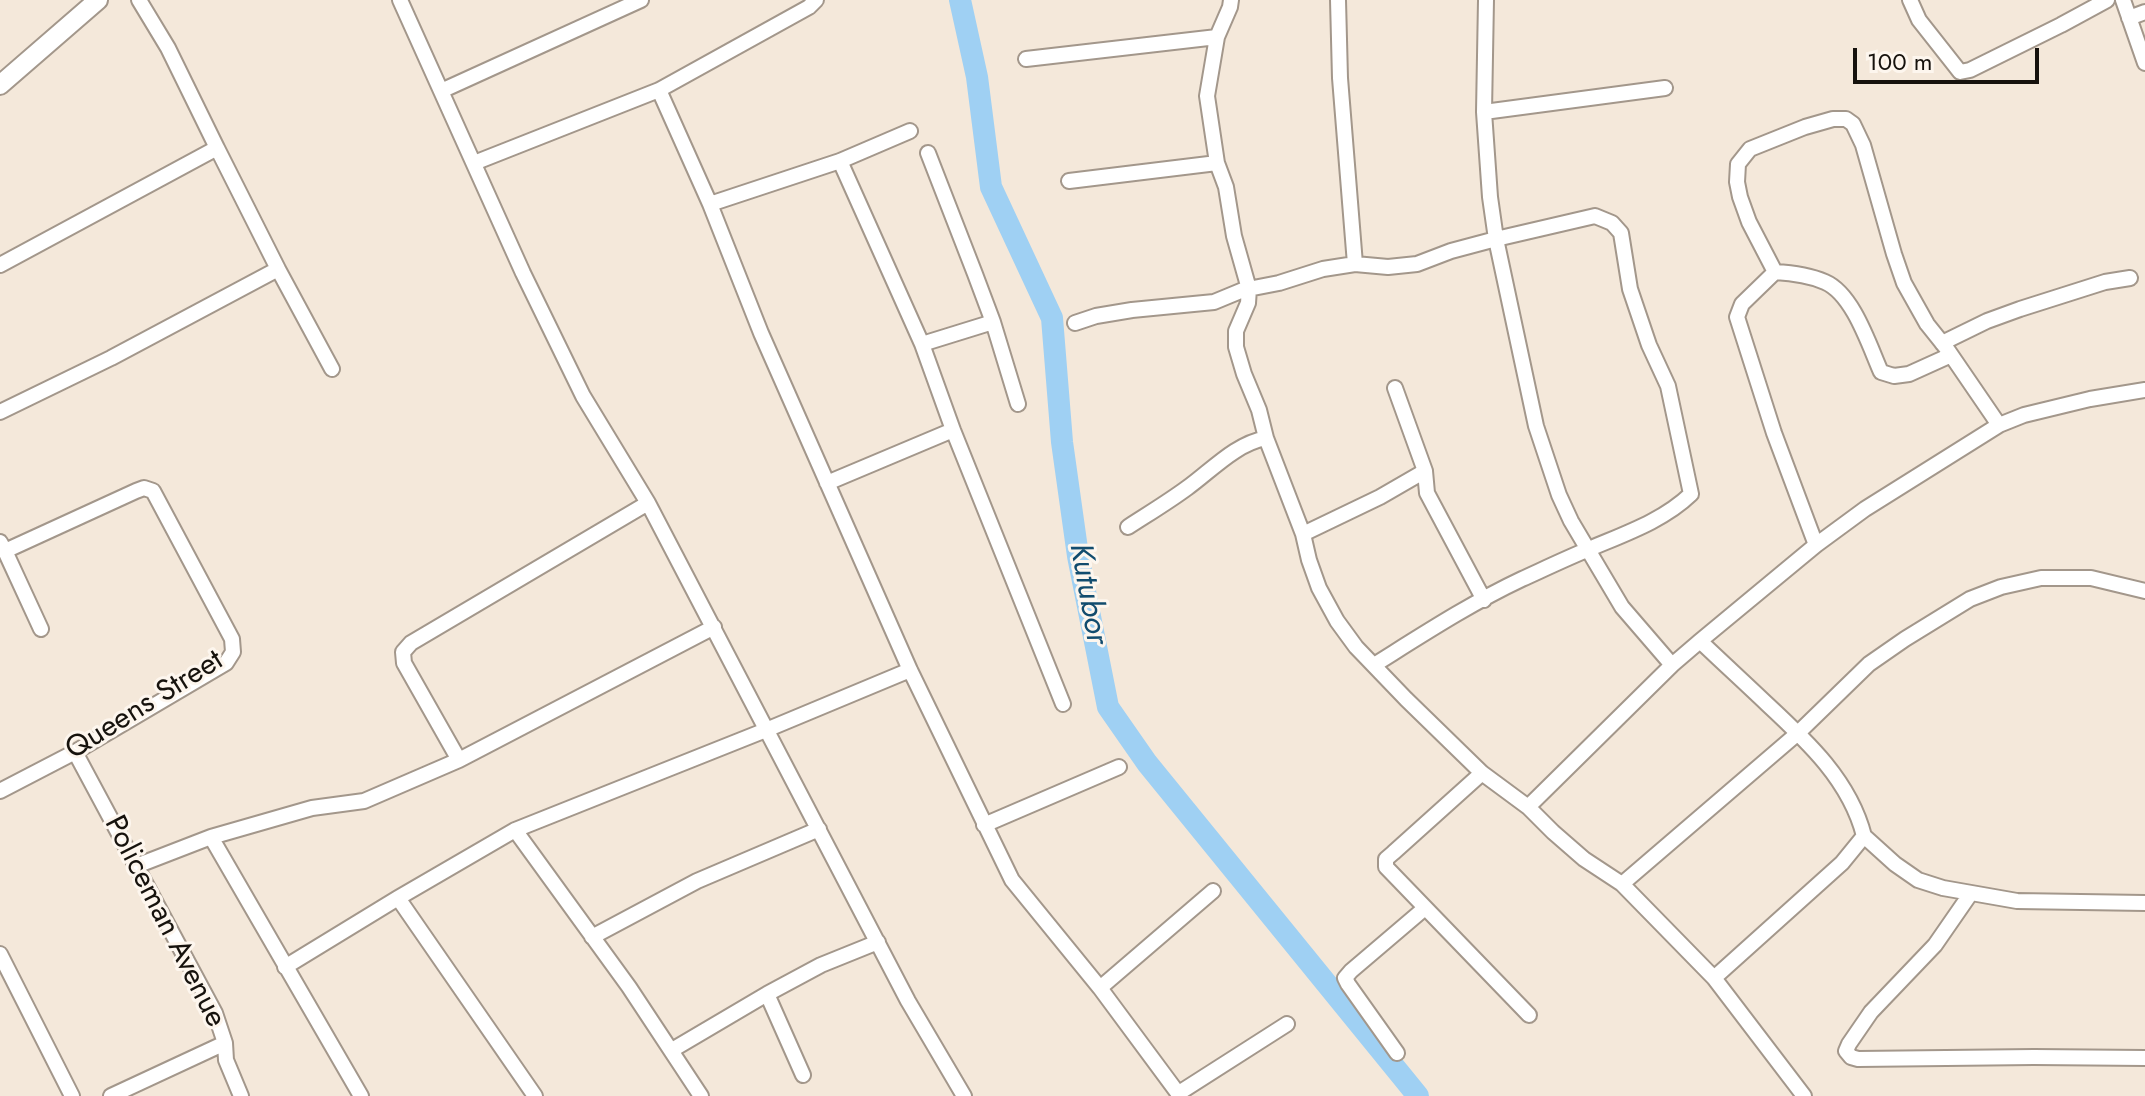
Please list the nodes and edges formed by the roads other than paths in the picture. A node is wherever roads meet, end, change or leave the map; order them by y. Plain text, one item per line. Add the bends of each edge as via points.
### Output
1 (98, 0) edge
2 (139, 0) edge
3 (400, 0) edge
4 (641, 0) edge
5 (816, 0) edge
6 (1231, 0) edge
7 (1338, 0) edge
8 (1486, 0) edge
9 (1910, 0) edge
10 (2107, 0) edge
11 (2123, 0) edge
12 (2145, 12) edge
13 (2129, 18) junction
14 (1217, 37) junction
15 (1026, 59) dead end
16 (2145, 63) edge
17 (0, 85) edge
18 (1665, 88) dead end
19 (659, 90) junction
20 (441, 91) junction
21 (1484, 112) junction
22 (910, 131) dead end
23 (217, 148) junction
24 (928, 153) dead end
25 (840, 161) junction
26 (474, 163) junction
27 (1217, 163) junction
28 (1069, 181) dead end
29 (710, 204) junction
30 (1496, 239) junction
31 (1355, 264) junction
32 (0, 265) edge
33 (278, 269) junction
34 (1775, 272) junction
35 (2130, 278) dead end
36 (1249, 289) junction
37 (993, 322) junction
38 (1075, 323) dead end
39 (922, 344) junction
40 (1947, 349) junction
41 (332, 369) dead end
42 (1395, 388) dead end
43 (2145, 390) edge
44 (1018, 404) dead end
45 (0, 412) edge
46 (1999, 425) junction
47 (953, 430) junction
48 (1266, 438) junction
49 (1425, 471) junction
50 (827, 483) junction
51 (648, 503) junction
52 (1128, 527) dead end
53 (1303, 534) junction
54 (1816, 545) junction
55 (2, 546) edge
56 (1589, 549) junction
57 (2145, 591) edge
58 (1484, 600) junction
59 (714, 627) junction
60 (41, 629) dead end
61 (1700, 641) junction
62 (1374, 665) junction
63 (1672, 665) junction
64 (910, 670) junction
65 (1063, 704) dead end
66 (766, 730) junction
67 (1798, 733) junction
68 (75, 752) junction
69 (459, 760) junction
70 (1119, 767) dead end
71 (1482, 773) junction
72 (0, 791) edge
73 (1528, 807) junction
74 (984, 825) junction
75 (819, 829) junction
76 (515, 830) junction
77 (1864, 836) junction
78 (211, 837) junction
79 (136, 866) junction
80 (1622, 884) junction
81 (1213, 891) dead end
82 (1971, 893) junction
83 (398, 898) junction
84 (2145, 903) edge
85 (1425, 908) junction
86 (592, 937) junction
87 (878, 942) junction
88 (0, 954) edge
89 (285, 967) junction
90 (1714, 978) junction
91 (6, 981) edge
92 (1100, 988) junction
93 (767, 994) junction
94 (1529, 1015) dead end
95 (1287, 1024) dead end
96 (225, 1043) junction
97 (672, 1050) junction
98 (1397, 1053) dead end
99 (2145, 1058) edge
100 (803, 1075) dead end
101 (1180, 1095) edge
102 (72, 1096) edge
103 (111, 1096) edge
104 (241, 1096) edge
105 (361, 1096) edge
106 (535, 1096) edge
107 (701, 1096) edge
108 (964, 1096) edge
109 (1804, 1096) edge

1 - 17 main road
2 - 23 street
3 - 20 street
4 - 20 street
5 - 19 street
6 - 14 street
7 - 31 street
8 - 21 street
9 - 10 street via 1919,20 1960,72
11 - 13 street
12 - 13 street
13 - 16 street
14 - 15 street
14 - 27 street via 1207,96
18 - 21 street
19 - 26 street
19 - 29 street
20 - 26 street
21 - 30 street
22 - 25 street
23 - 32 street
23 - 33 street
24 - 37 street
25 - 29 street
25 - 39 street
26 - 51 street via 583,396
27 - 28 street
27 - 36 street
29 - 50 street
30 - 31 street via 1417,264
30 - 56 street via 1536,426 1559,495
30 - 56 street via 1595,216 1612,223 1621,233 1630,289 1668,386 1691,494 1628,534
31 - 36 street
33 - 41 street
33 - 45 street
34 - 40 street via 1802,274 1844,295 1881,372 1909,374
34 - 40 street via 1740,197 1738,164 1750,149 1805,127 1846,119 1863,145 1904,283
34 - 54 street via 1742,304 1737,317
35 - 40 street via 1987,321
36 - 38 street via 1214,302 1132,310
36 - 48 street via 1236,347
37 - 39 street
37 - 44 street
39 - 47 street
40 - 46 street
42 - 49 street
43 - 46 street via 2090,399
46 - 54 street
47 - 50 street
47 - 65 street
48 - 52 street via 1235,451
48 - 53 street
49 - 53 street
49 - 58 street via 1427,493
50 - 64 street
51 - 59 street
51 - 69 street via 403,652 404,663
53 - 62 street via 1319,588 1337,621
54 - 61 street
55 - 60 street
55 - 68 street, Queens Street via 144,488 153,491 232,639 233,652 226,663
56 - 58 street
56 - 63 street via 1622,607
57 - 67 street via 2091,578 2041,578 1970,599 1869,664
58 - 62 street
59 - 66 street
59 - 69 street
61 - 63 street
61 - 67 street
62 - 71 street
63 - 73 street
64 - 66 street
64 - 74 street
66 - 75 street
66 - 76 street
67 - 77 street via 1846,790
67 - 80 street
68 - 72 street, Queens Street
68 - 79 street, Policeman Avenue
69 - 78 street via 364,801 312,808
70 - 74 street
71 - 73 street
71 - 85 street via 1386,859 1386,867
73 - 80 street via 1584,859
74 - 92 street via 1012,880
75 - 86 street via 697,881
75 - 87 street
76 - 83 street
76 - 86 street
77 - 82 street via 1918,880
77 - 90 street via 1842,863
78 - 79 street
78 - 89 street
79 - 96 street, Policeman Avenue via 215,1013
80 - 90 street
81 - 92 street
82 - 84 street via 2017,901
82 - 99 street via 1935,945 1871,1012 1849,1044 1846,1051 1851,1057
83 - 89 street
83 - 106 street
85 - 94 street
85 - 98 street via 1345,978
86 - 97 street
87 - 93 street
87 - 108 street
88 - 91 street
89 - 105 street
90 - 109 street
91 - 102 street
92 - 101 street
93 - 97 street
93 - 100 street
95 - 101 street
96 - 103 street
96 - 104 street, Policeman Avenue
97 - 107 street

